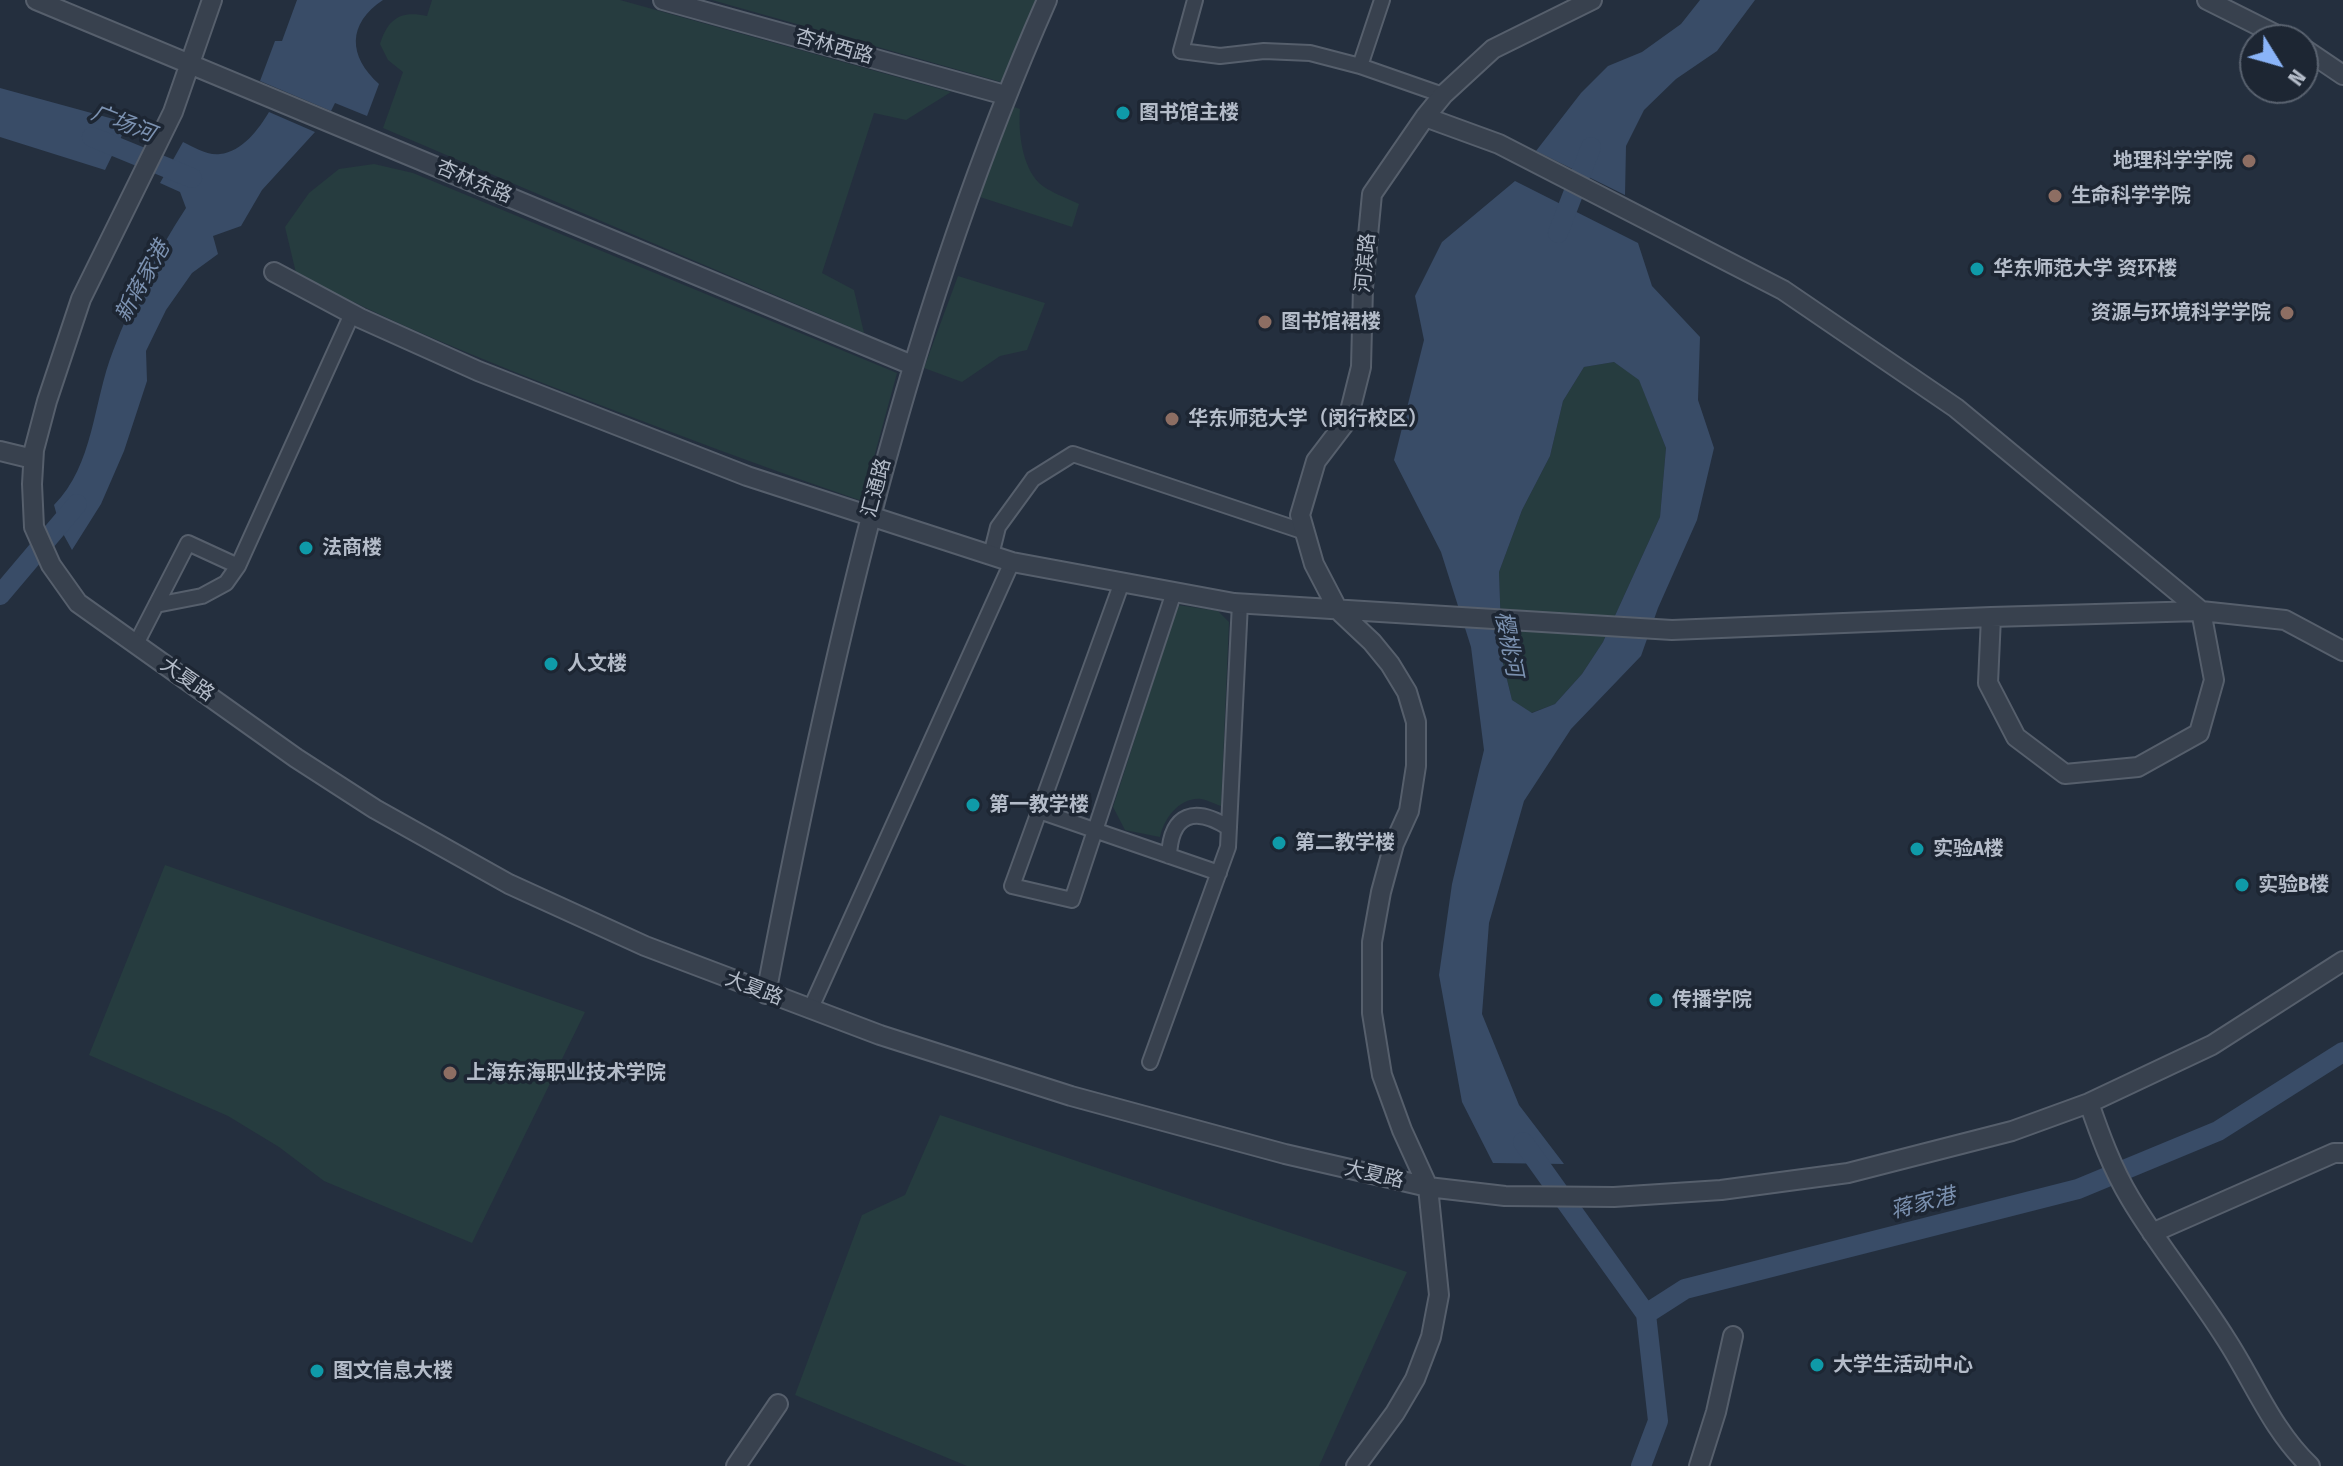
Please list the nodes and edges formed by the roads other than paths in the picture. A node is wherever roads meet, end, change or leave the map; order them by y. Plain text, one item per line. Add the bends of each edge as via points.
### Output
1 (36, 0) edge
2 (212, 0) edge
3 (663, 0) edge
4 (1047, 0) edge
5 (1195, 0) edge
6 (1382, 0) edge
7 (1592, 0) edge
8 (2207, 0) edge
9 (2255, 24) edge
10 (2319, 59) edge
11 (190, 64) junction
12 (1360, 66) junction
13 (2343, 75) edge
14 (1005, 95) junction
15 (1443, 95) junction
16 (1425, 117) junction
17 (274, 272) dead end
18 (352, 314) junction
19 (912, 365) junction
20 (0, 451) edge
21 (33, 459) junction
22 (870, 514) junction
23 (1305, 532) junction
24 (991, 555) junction
25 (1012, 562) junction
26 (238, 566) junction
27 (1122, 582) junction
28 (1174, 592) junction
29 (1240, 603) junction
30 (156, 605) junction
31 (1338, 610) junction
32 (2201, 611) junction
33 (1991, 617) junction
34 (136, 644) junction
35 (2343, 651) edge
36 (1039, 811) junction
37 (1229, 828) junction
38 (1095, 830) junction
39 (1169, 856) junction
40 (1219, 873) junction
41 (2343, 961) edge
42 (766, 994) junction
43 (810, 1010) junction
44 (1150, 1062) dead end
45 (2089, 1103) junction
46 (2343, 1153) edge
47 (1428, 1187) junction
48 (2152, 1233) junction
49 (1733, 1336) dead end
50 (778, 1404) dead end
51 (736, 1466) edge
52 (1356, 1466) edge
53 (1699, 1466) edge
54 (2310, 1466) edge

1 - 11 street, 杏林东路
2 - 11 street, 大夏路
3 - 14 street, 杏林西路
4 - 14 street, 汇通路
5 - 12 street via 1181,51 1220,56 1310,53
6 - 12 street
7 - 15 street, 河滨路 via 1493,49
8 - 9 street
10 - 13 street
11 - 19 street, 杏林东路
11 - 21 street, 大夏路 via 173,112 81,299
12 - 15 street
14 - 19 street, 汇通路
15 - 16 street, 河滨路
16 - 23 street, 河滨路 via 1372,194 1361,367 1348,419 1316,461 1300,515
16 - 32 street via 1499,144 1783,290 1956,408
17 - 18 street
18 - 22 street via 478,371 733,470
18 - 26 street
19 - 22 street, 汇通路
20 - 21 street
21 - 34 street, 大夏路 via 34,527 51,565 78,603
22 - 24 street
22 - 42 street, 汇通路 via 806,786
23 - 24 street via 1073,454 1033,479 998,527
23 - 31 street, 河滨路 via 1314,564
24 - 25 street
25 - 27 street
25 - 43 street
26 - 30 street via 226,583 202,596
26 - 30 street via 188,543
27 - 28 street
27 - 36 street
28 - 29 street
28 - 38 street
29 - 31 street
29 - 37 street
30 - 34 street
31 - 33 street via 1672,630
31 - 47 street, 河滨路 via 1390,664 1407,692 1416,722 1409,811 1394,844 1372,942 1372,1013 1382,1075
32 - 33 street
32 - 33 street via 2214,680 2199,733 2138,767 2065,774 2016,737 1988,683
32 - 35 street via 2285,620
34 - 42 street, 大夏路 via 296,758 509,884
36 - 38 street
36 - 38 street via 1012,886 1072,900
37 - 39 street via 1197,814 1179,822
37 - 40 street
38 - 39 street
39 - 40 street
40 - 44 street
41 - 45 street, 大夏路 via 2212,1045
42 - 43 street, 大夏路
43 - 47 street, 大夏路 via 1071,1096
45 - 47 street, 大夏路 via 2012,1131 1848,1173 1721,1190 1614,1197 1505,1196
45 - 48 street via 2102,1141
46 - 48 street
47 - 52 street, 河滨路 via 1439,1295 1431,1337 1402,1402
48 - 54 street via 2248,1373 2272,1422
49 - 53 street
50 - 51 street

